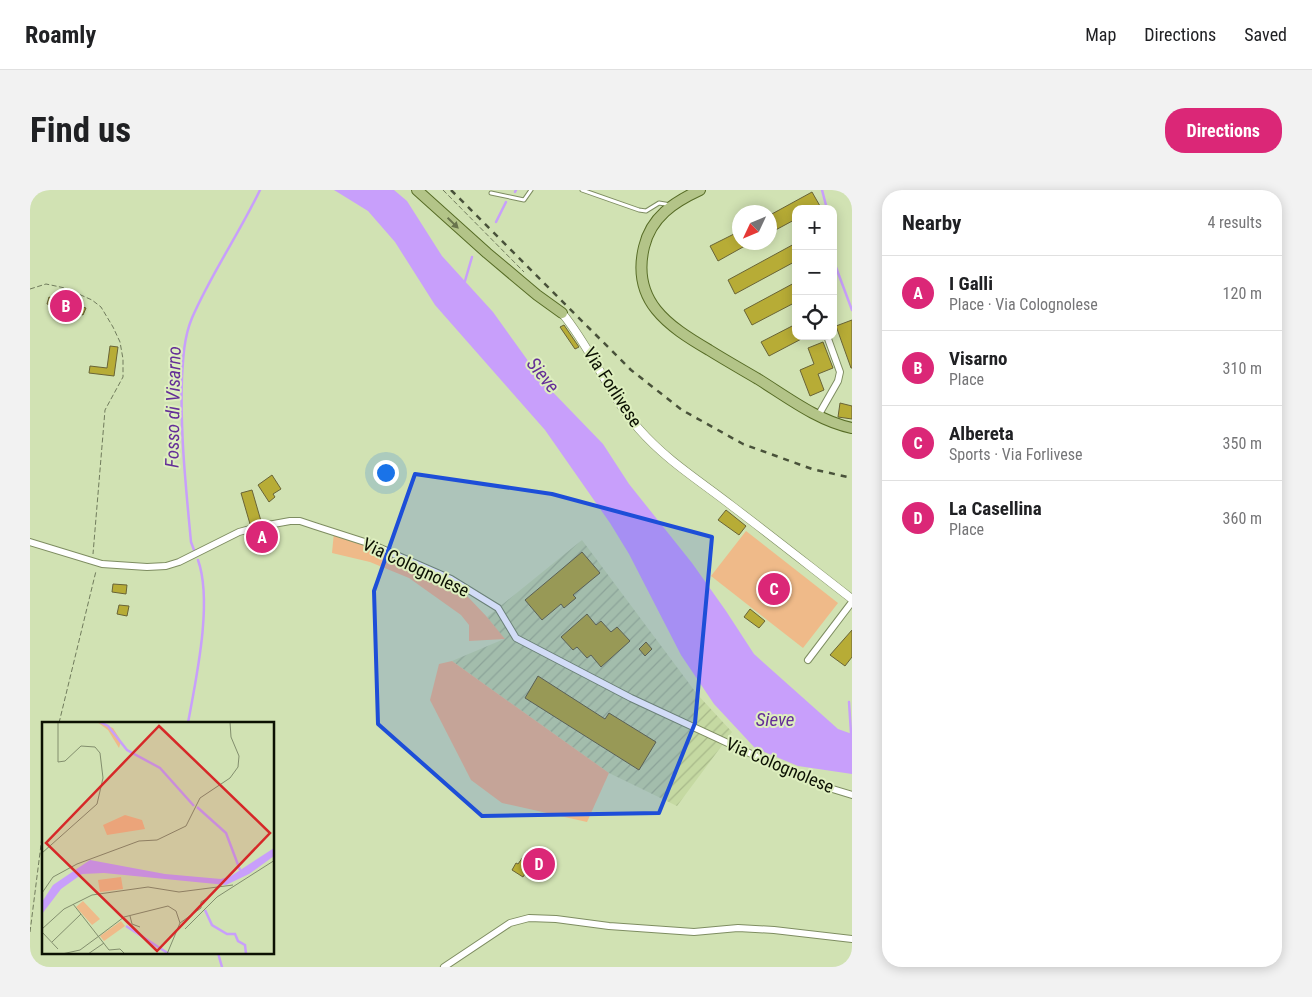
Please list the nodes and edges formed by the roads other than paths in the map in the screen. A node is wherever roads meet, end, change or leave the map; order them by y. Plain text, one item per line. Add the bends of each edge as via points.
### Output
1 (417, 190) edge
2 (531, 190) edge
3 (582, 190) edge
4 (700, 190) edge
5 (492, 193) dead end
6 (671, 205) junction
7 (562, 312) joint
8 (828, 340) edge
9 (818, 416) junction
10 (852, 428) edge
11 (30, 542) edge
12 (852, 600) edge
13 (808, 660) dead end
14 (852, 795) edge
15 (852, 939) edge
16 (444, 967) edge

1 -> 7 main road via 487,253
2 - 5 lane via 524,200
3 - 6 lane via 639,210 646,211 659,203
4 - 6 main road
6 - 9 main road via 645,240 640,262 643,286 653,307 666,322 691,340
7 - 12 street, Via Forlivese via 578,332 626,413 652,443
8 - 9 street via 840,372
9 - 10 main road
11 - 14 street, Via Colognolese via 95,562 166,566 239,532 300,521 371,544 451,579 498,608 516,638 639,702 816,784
12 - 13 street
15 - 16 street via 774,930 738,928 694,932 529,918 510,923

